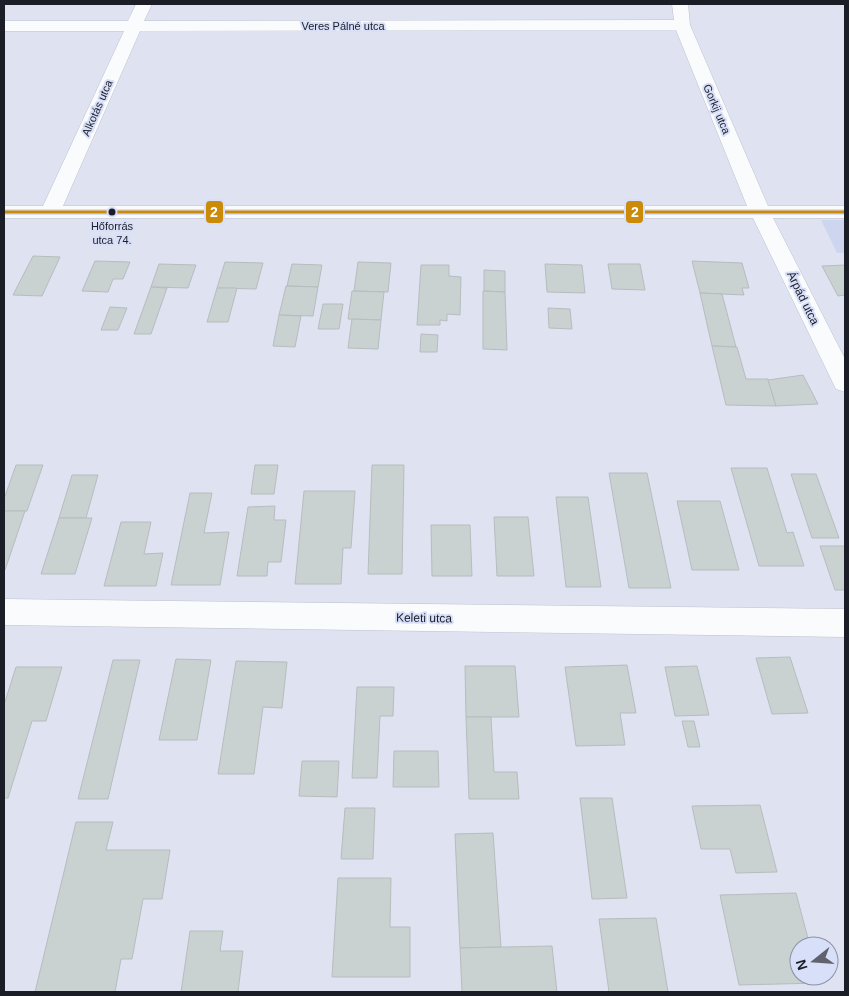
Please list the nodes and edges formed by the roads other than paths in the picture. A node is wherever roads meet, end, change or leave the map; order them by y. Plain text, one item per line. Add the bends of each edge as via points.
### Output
1 (144, 4) edge
2 (680, 4) edge
3 (682, 25) junction
4 (4, 26) edge
5 (133, 27) junction
6 (4, 212) edge
7 (50, 212) junction
8 (760, 212) junction
9 (845, 212) edge
10 (845, 383) edge
11 (4, 612) edge
12 (845, 623) edge

1 - 5 street, Alkotás utca
2 - 3 street, Gorkij utca
3 - 5 street, Veres Pálné utca
3 - 8 street, Gorkij utca
4 - 5 street, Veres Pálné utca
5 - 7 street, Alkotás utca
6 - 7 street
7 - 8 street
8 - 9 street
8 - 10 street, Árpád utca
11 - 12 street, Keleti utca

